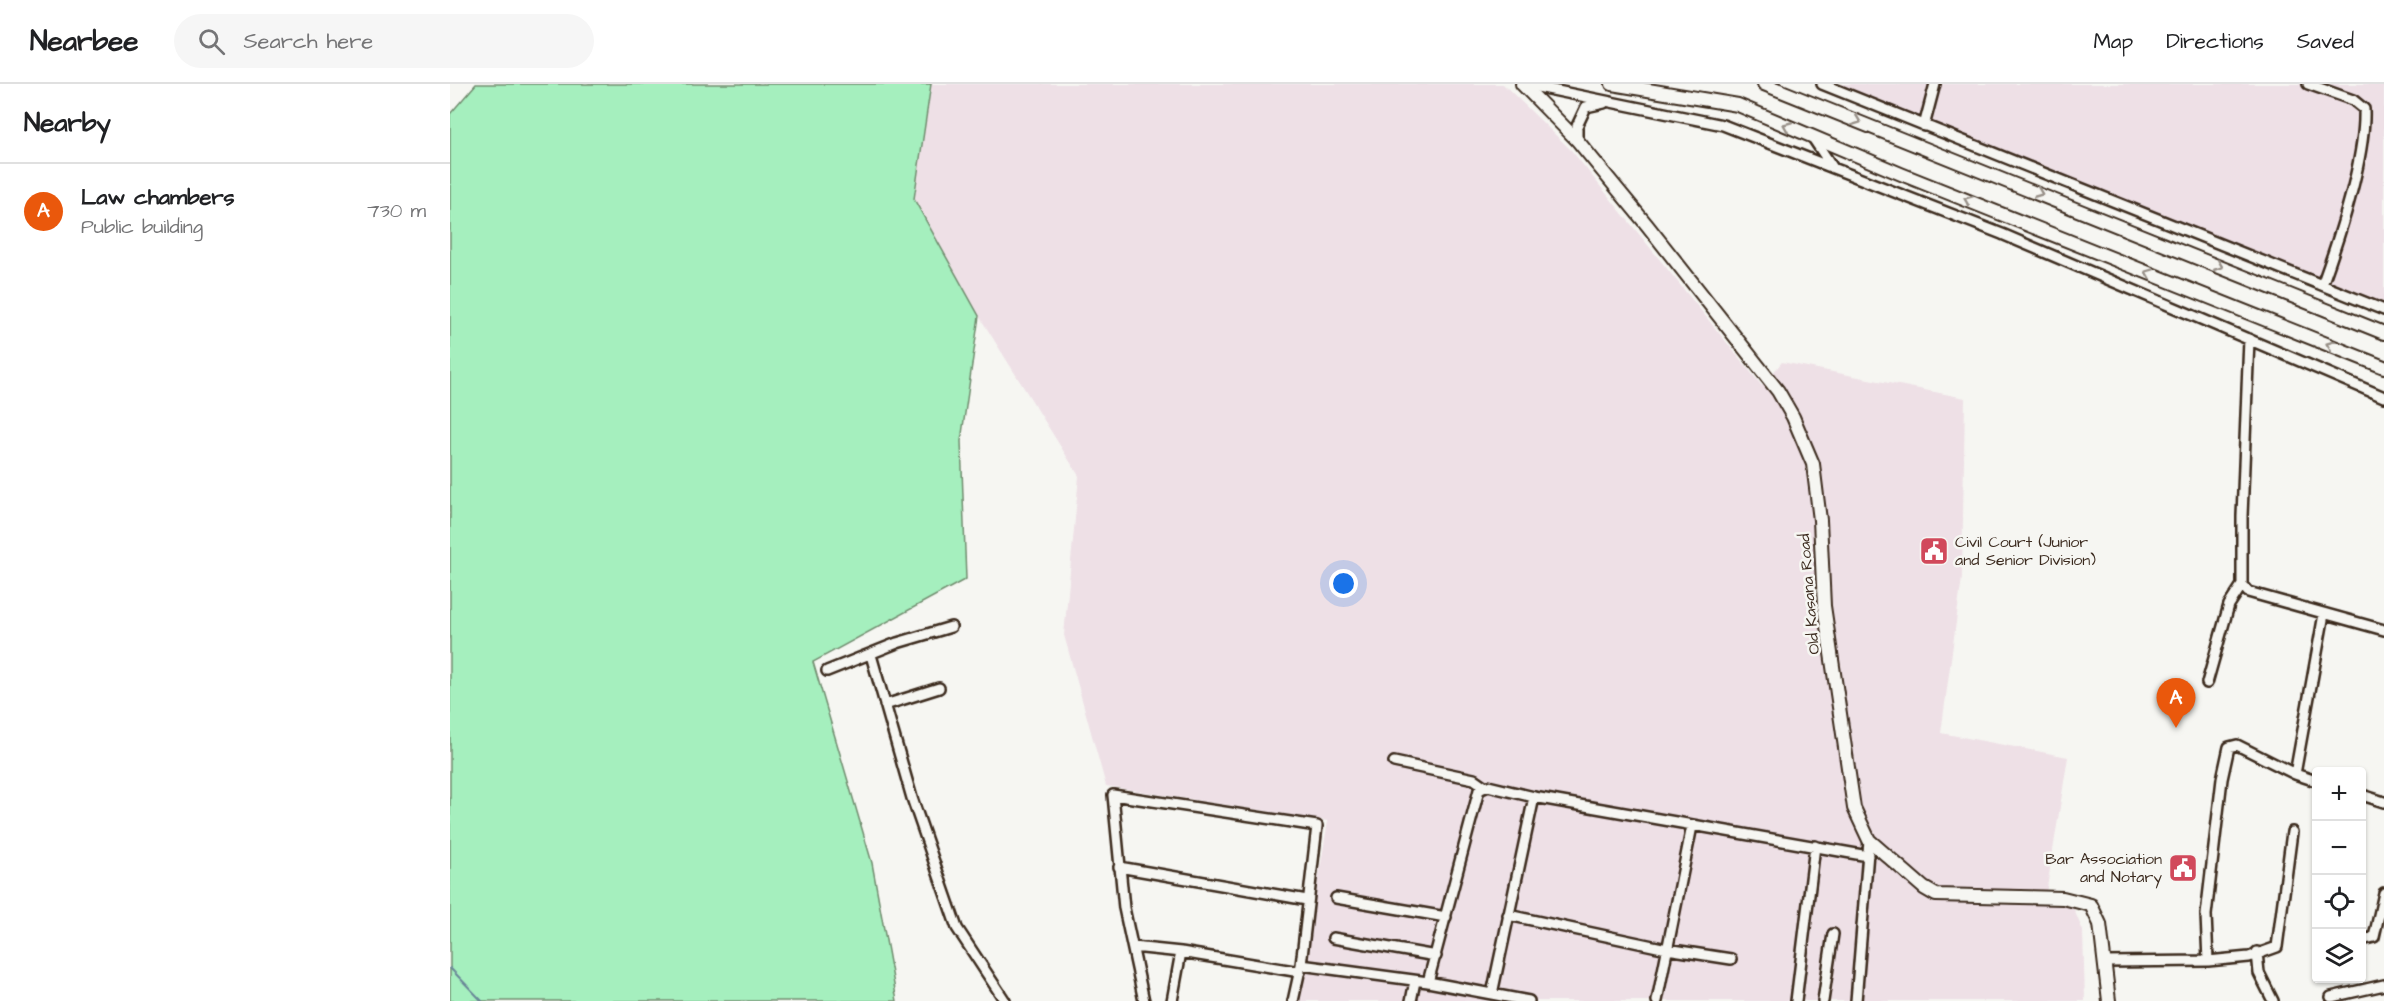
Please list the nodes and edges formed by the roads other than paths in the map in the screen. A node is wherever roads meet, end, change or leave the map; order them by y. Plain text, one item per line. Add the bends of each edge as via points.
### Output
1 (1523, 84) edge
2 (1612, 84) edge
3 (1764, 84) edge
4 (1822, 84) edge
5 (1935, 84) edge
6 (2308, 84) edge
7 (1555, 87) edge
8 (1615, 102) junction
9 (1924, 126) junction
10 (1813, 137) junction
11 (1577, 140) junction
12 (1833, 168) junction
13 (2322, 285) junction
14 (2384, 310) edge
15 (2384, 333) edge
16 (2249, 339) junction
17 (2384, 367) edge
18 (2384, 397) edge
19 (2242, 585) junction
20 (2324, 614) junction
21 (951, 627) dead end
22 (2384, 630) edge
23 (871, 655) junction
24 (827, 671) dead end
25 (2207, 683) dead end
26 (939, 688) dead end
27 (885, 705) junction
28 (1394, 762) dead end
29 (2295, 774) junction
30 (2312, 780) edge
31 (1484, 786) junction
32 (1534, 796) junction
33 (2366, 797) edge
34 (2384, 802) edge
35 (1692, 826) junction
36 (2292, 832) dead end
37 (1869, 840) junction
38 (1815, 846) junction
39 (1868, 856) junction
40 (1119, 867) junction
41 (2384, 893) edge
42 (1336, 898) dead end
43 (1307, 900) junction
44 (1509, 915) junction
45 (1446, 917) junction
46 (1833, 934) dead end
47 (1333, 938) dead end
48 (2366, 939) edge
49 (1132, 947) junction
50 (1667, 949) junction
51 (1181, 952) junction
52 (2257, 952) junction
53 (1436, 956) junction
54 (1731, 959) dead end
55 (2208, 961) junction
56 (2105, 962) junction
57 (1300, 969) junction
58 (1415, 981) junction
59 (1428, 982) junction
60 (2384, 985) edge
61 (1492, 994) junction
62 (2331, 997) dead end
63 (1005, 1001) edge
64 (1144, 1001) edge
65 (1172, 1001) edge
66 (1293, 1001) edge
67 (1411, 1001) edge
68 (1529, 1001) edge
69 (1657, 1001) edge
70 (1796, 1001) edge
71 (1823, 1001) edge
72 (1856, 1001) edge
73 (2109, 1001) edge
74 (2273, 1001) edge

1 - 7 street
1 - 11 main road, Old Kasana Road
10 -> 2 main road via 1738,105
3 -> 15 main road
4 - 9 street
5 - 9 street
6 - 13 street via 2353,100 2364,109 2365,127 2342,231
7 - 8 street
8 - 11 street via 1586,107 1576,126
8 - 12 street via 1723,124
9 - 13 street
10 - 12 street
17 -> 10 main road
11 - 37 main road, Old Kasana Road via 1778,391 1809,452 1820,520 1824,606 1845,761 1854,808
12 - 16 street via 1993,230
13 - 14 street
16 - 18 street
16 - 19 street
19 - 20 street via 2248,592
19 - 25 street via 2229,605
20 - 22 street
20 - 29 street
21 - 23 street
23 - 24 street
23 - 27 street
26 - 27 street
27 - 63 street via 957,928
28 - 31 street via 1474,778
29 - 30 street
29 - 55 street via 2237,745 2229,747 2206,915
31 - 32 street
31 - 45 street via 1478,794
32 - 35 street
32 - 44 street
33 - 34 street
35 - 38 street
35 - 50 street
36 - 52 street via 2279,944
37 - 39 street
37 - 56 main road, Old Kasana Road via 1936,895 2063,898 2091,905 2100,924
38 - 39 street
38 - 70 street
39 - 72 street
40 - 43 street
40 - 43 street via 1113,795 1317,826
40 - 49 street
41 - 48 street via 2374,937
42 - 45 street
43 - 57 street
44 - 50 street
44 - 61 street
45 - 53 street
46 - 71 street
47 - 53 street
49 - 51 street
49 - 64 street
50 - 54 street
50 - 69 street
51 - 57 street
51 - 65 street
52 - 55 street via 2248,957
52 - 74 street via 2259,973
53 - 59 street
55 - 56 street
56 - 73 main road, Old Kasana Road
57 - 58 street
57 - 66 street
58 - 59 street
58 - 67 street
59 - 61 street
60 - 62 street
61 - 68 street

